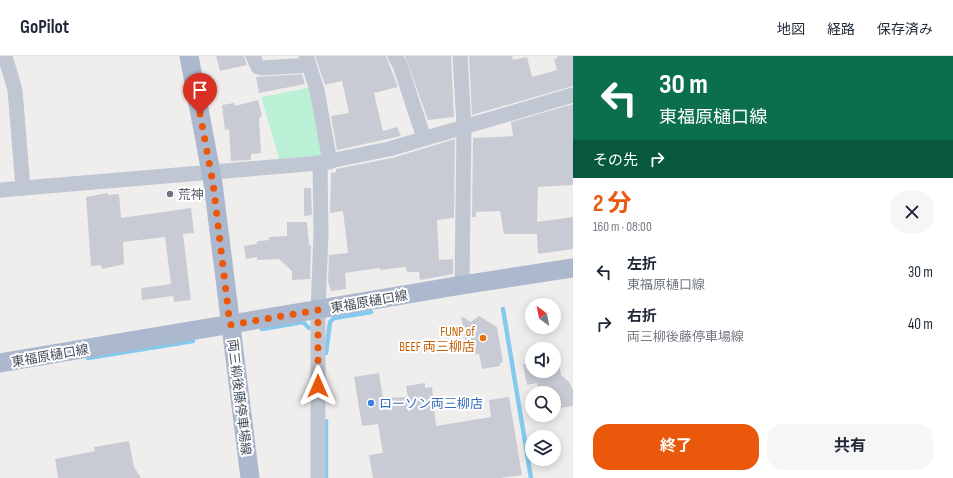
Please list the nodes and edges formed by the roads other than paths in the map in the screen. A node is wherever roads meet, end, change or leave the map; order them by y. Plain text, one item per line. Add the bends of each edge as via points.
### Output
1 (5, 56) edge
2 (189, 56) edge
3 (253, 56) edge
4 (395, 56) edge
5 (460, 56) edge
6 (307, 60) edge
7 (573, 95) edge
8 (464, 126) junction
9 (424, 138) junction
10 (325, 163) junction
11 (211, 172) junction
12 (23, 188) junction
13 (0, 190) edge
14 (573, 268) edge
15 (462, 285) junction
16 (318, 310) junction
17 (230, 325) junction
18 (0, 364) edge
19 (250, 478) edge
20 (318, 478) edge

1 - 12 street via 15,90
2 - 11 main road, 両三柳後藤停車場線
3 - 6 street via 258,67 262,68
4 - 9 street
5 - 8 street
6 - 10 street via 317,90
7 - 8 street
8 - 9 street
8 - 15 street
9 - 10 street via 389,149
10 - 11 street
10 - 16 street
11 - 12 street
11 - 17 main road, 両三柳後藤停車場線
12 - 13 street
14 - 15 main road, 東福原樋口線
15 - 16 main road, 東福原樋口線
16 - 17 main road, 東福原樋口線
16 - 20 street
17 - 18 main road, 東福原樋口線
17 - 19 main road, 両三柳後藤停車場線

